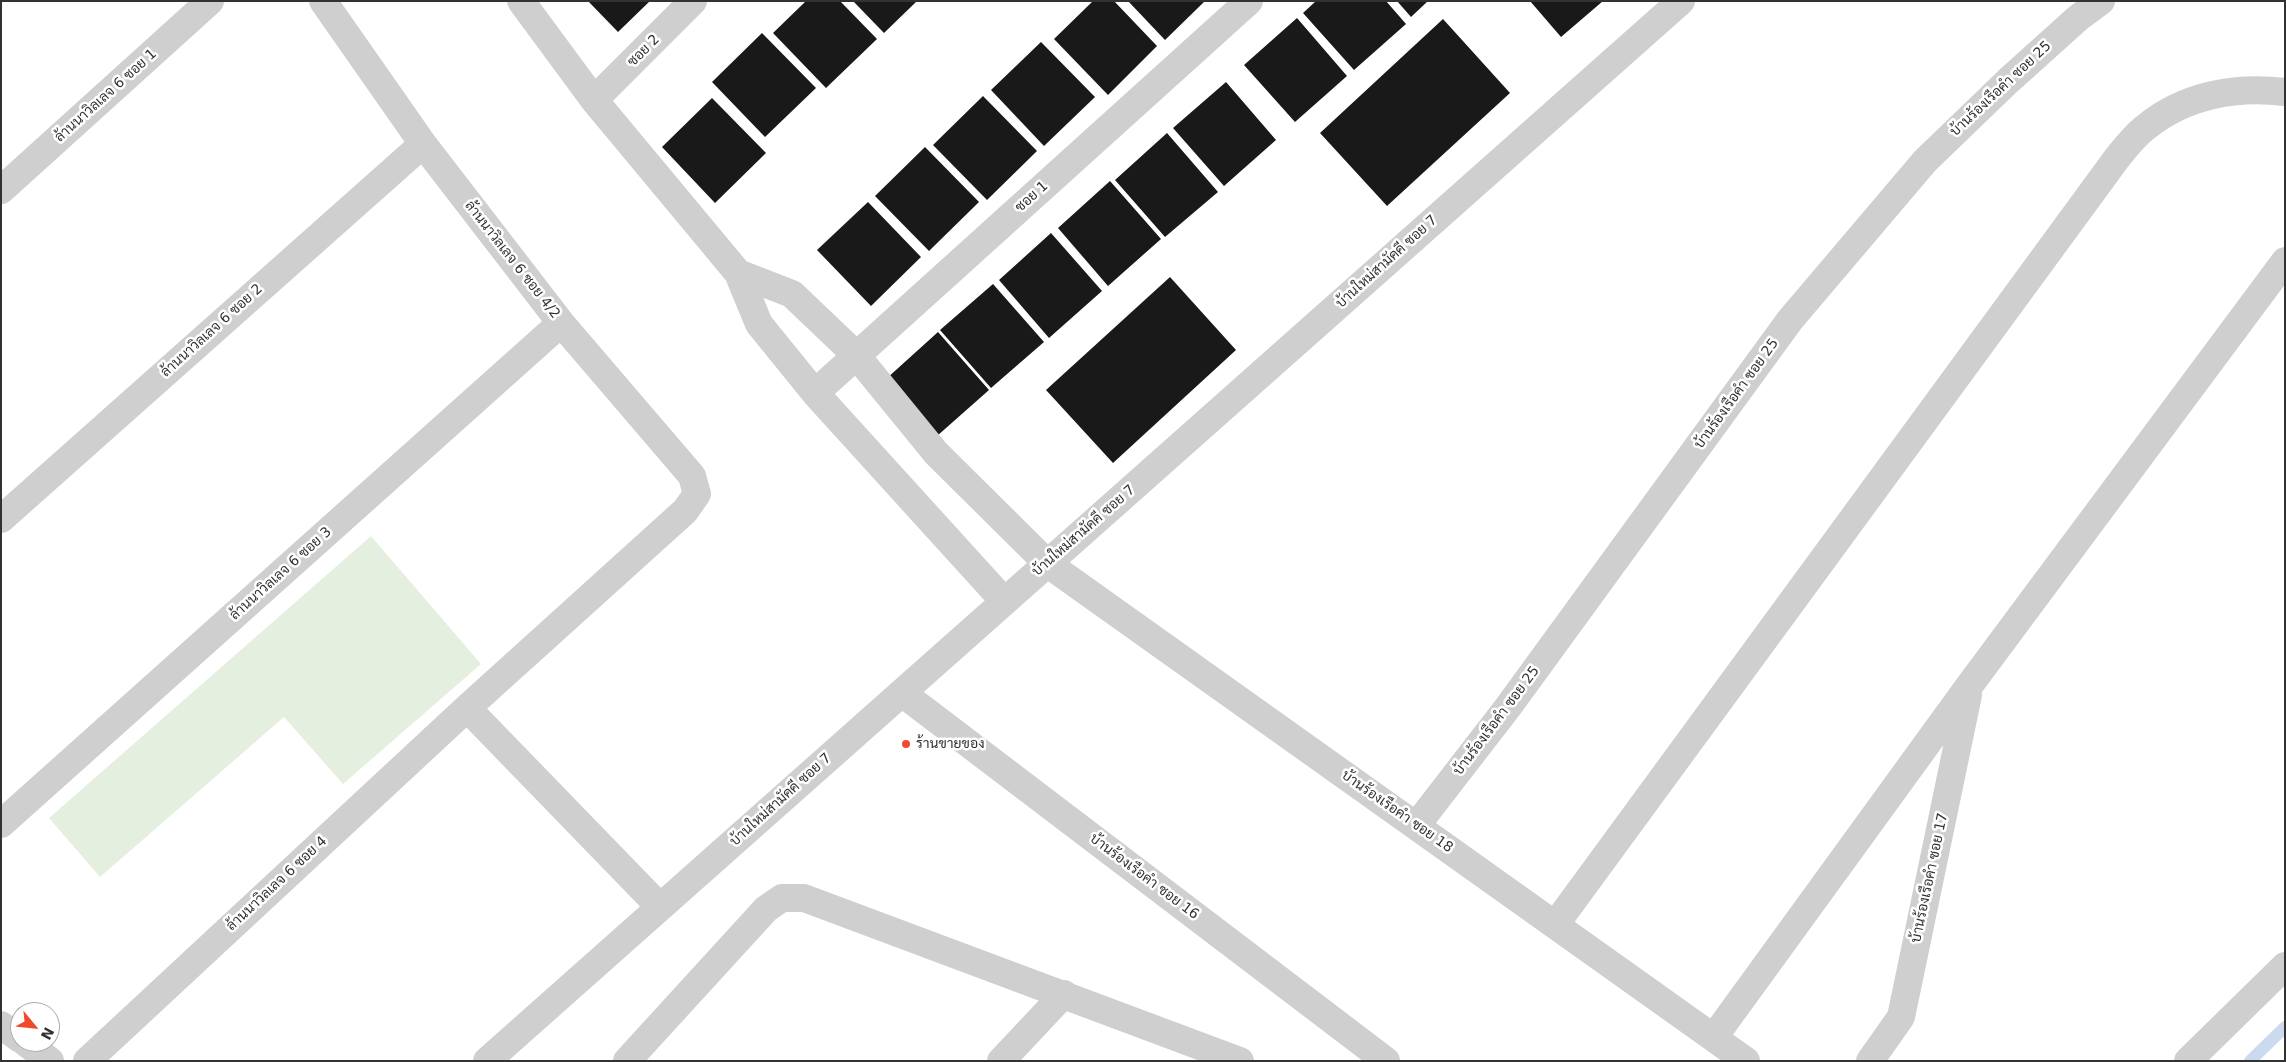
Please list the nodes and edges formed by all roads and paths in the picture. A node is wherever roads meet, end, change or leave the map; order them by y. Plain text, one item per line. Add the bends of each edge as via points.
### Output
1 (210, 1) edge
2 (323, 1) edge
3 (521, 1) edge
4 (693, 1) edge
5 (1249, 1) edge
6 (1681, 1) edge
7 (2101, 1) edge
8 (2285, 92) edge
9 (594, 100) junction
10 (423, 144) junction
11 (1, 190) edge
12 (2285, 260) edge
13 (738, 273) junction
14 (561, 323) junction
15 (856, 355) junction
16 (816, 393) junction
17 (685, 511) joint
18 (1, 518) edge
19 (1048, 564) junction
20 (1004, 601) junction
21 (1970, 686) junction
22 (902, 693) junction
23 (468, 708) junction
24 (1, 824) edge
25 (1416, 826) junction
26 (660, 907) junction
27 (1555, 925) junction
28 (2285, 966) edge
29 (1064, 994) junction
30 (1714, 1038) junction
31 (38, 1052) edge
32 (50, 1061) edge
33 (88, 1061) edge
34 (487, 1061) edge
35 (628, 1061) edge
36 (1001, 1061) edge
37 (1240, 1061) edge
38 (1386, 1061) edge
39 (1746, 1061) edge
40 (1870, 1061) edge
41 (2188, 1061) edge

1 - 11 street, ล้านนาวิลเลจ 6 ซอย 1
2 - 10 street, ล้านนาวิลเลจ 6 ซอย 4/2
3 - 9 street
4 - 9 street, ซอย 2
5 - 15 street, ซอย 1
6 - 19 street, บ้านใหม่สามัคคี ซอย 7
7 - 25 street, บ้านร้องเรือคำ ซอย 25 via 2008,81 1925,161 1790,320 1508,707
8 - 27 street via 2260,89 2216,93 2178,106 2146,127 2117,158
9 - 13 street
10 - 14 street, ล้านนาวิลเลจ 6 ซอย 4/2
10 - 18 street, ล้านนาวิลเลจ 6 ซอย 2
12 - 21 street
13 - 15 street, บ้านร้องเรือคำ ซอย 18 via 792,294
13 - 16 street via 759,324
14 - 17 street, ล้านนาวิลเลจ 6 ซอย 4/2 via 692,476 697,494
14 - 24 street, ล้านนาวิลเลจ 6 ซอย 3
15 - 16 street, ซอย 1
15 - 19 street, บ้านร้องเรือคำ ซอย 18 via 936,452
16 - 20 street
17 - 23 street, ล้านนาวิลเลจ 6 ซอย 4
19 - 20 street, บ้านใหม่สามัคคี ซอย 7
19 - 25 street, บ้านร้องเรือคำ ซอย 18
20 - 22 street, บ้านใหม่สามัคคี ซอย 7
21 - 30 street
21 - 40 street, บ้านร้องเรือคำ ซอย 17 via 1901,1017
22 - 26 street, บ้านใหม่สามัคคี ซอย 7
22 - 38 street, บ้านร้องเรือคำ ซอย 16
23 - 26 street
23 - 33 street, ล้านนาวิลเลจ 6 ซอย 4
25 - 27 street, บ้านร้องเรือคำ ซอย 18
26 - 34 street, บ้านใหม่สามัคคี ซอย 7
27 - 30 street, บ้านร้องเรือคำ ซอย 18
28 - 41 street
29 - 35 street via 804,898 782,898 766,909
29 - 36 street
29 - 37 street
30 - 39 street, บ้านร้องเรือคำ ซอย 18
31 - 32 street

